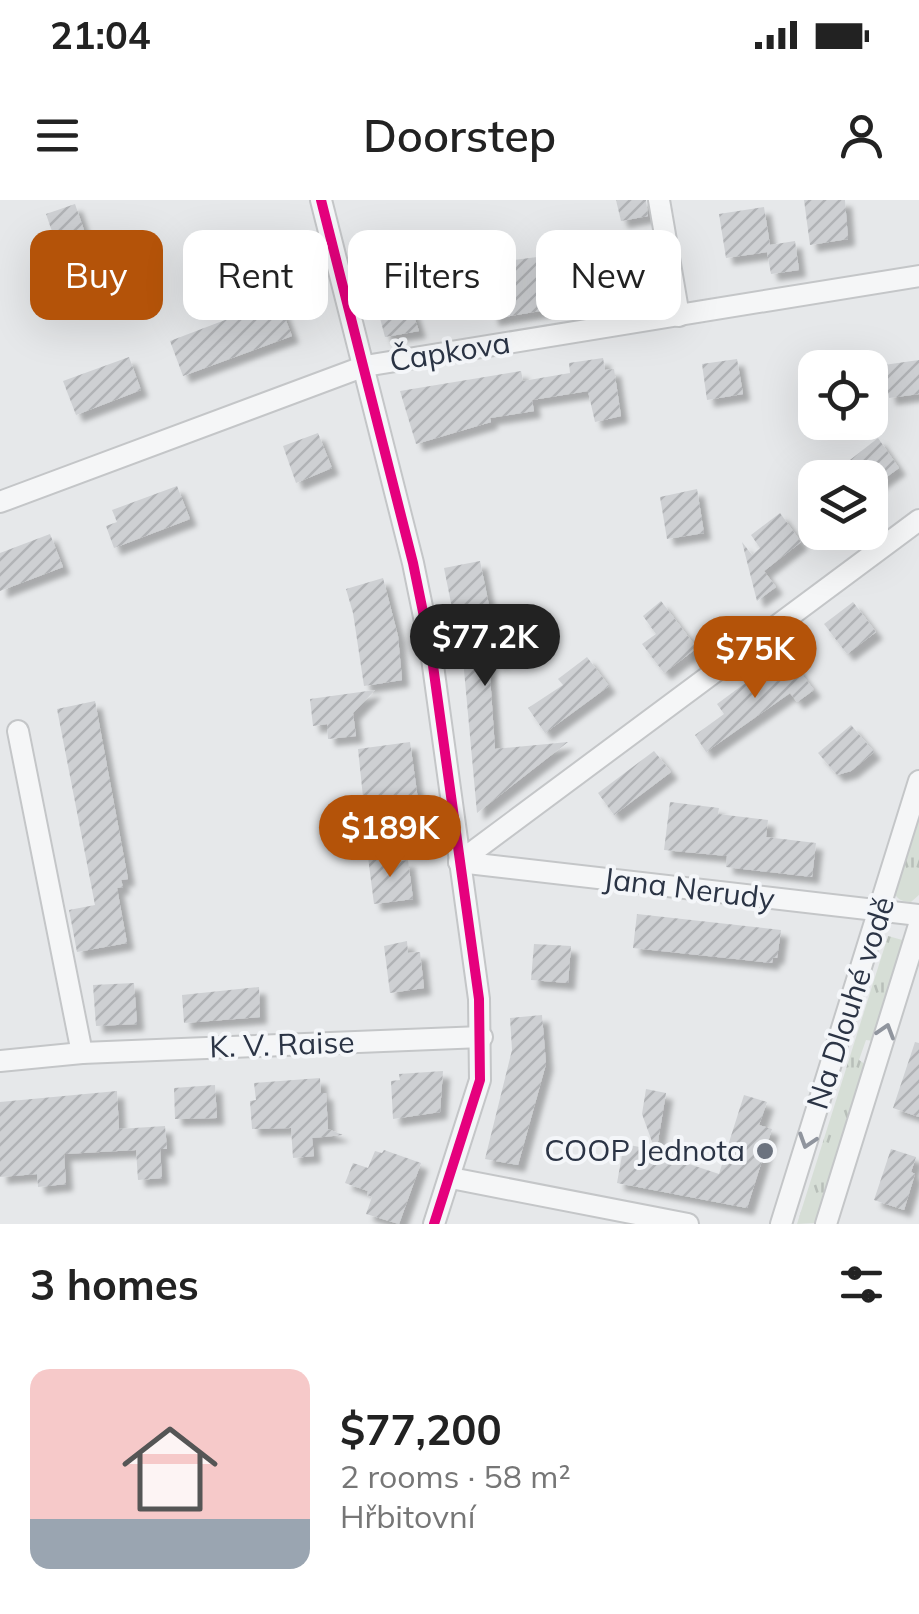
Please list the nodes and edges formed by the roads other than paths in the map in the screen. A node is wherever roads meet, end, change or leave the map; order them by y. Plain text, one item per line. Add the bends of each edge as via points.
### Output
1 (322, 200) edge
2 (659, 200) edge
3 (664, 230) edge
4 (919, 276) edge
5 (681, 316) edge
6 (654, 320) edge
7 (364, 366) junction
8 (0, 502) edge
9 (919, 520) edge
10 (18, 731) dead end
11 (919, 780) edge
12 (459, 862) junction
13 (880, 912) junction
14 (919, 915) edge
15 (919, 925) edge
16 (482, 1037) junction
17 (82, 1054) junction
18 (0, 1062) edge
19 (451, 1178) junction
20 (434, 1224) edge
21 (688, 1224) edge
22 (780, 1224) edge
23 (826, 1224) edge

1 - 7 street
2 - 3 street
4 - 5 street, Čapkova
6 - 7 street, Čapkova
7 - 8 street, Čapkova
7 - 12 street via 431,651
9 - 12 street
10 - 17 street
11 - 13 street, Na Dlouhé vodě
12 - 13 street, Jana Nerudy
12 - 16 street
13 - 14 street, Jana Nerudy
13 -> 22 street, Na Dlouhé vodě
23 -> 15 street, Na Dlouhé vodě
16 - 17 street, K. V. Raise
16 - 19 street via 480,1080
17 - 18 street, K. V. Raise
19 - 20 street
19 - 21 street

